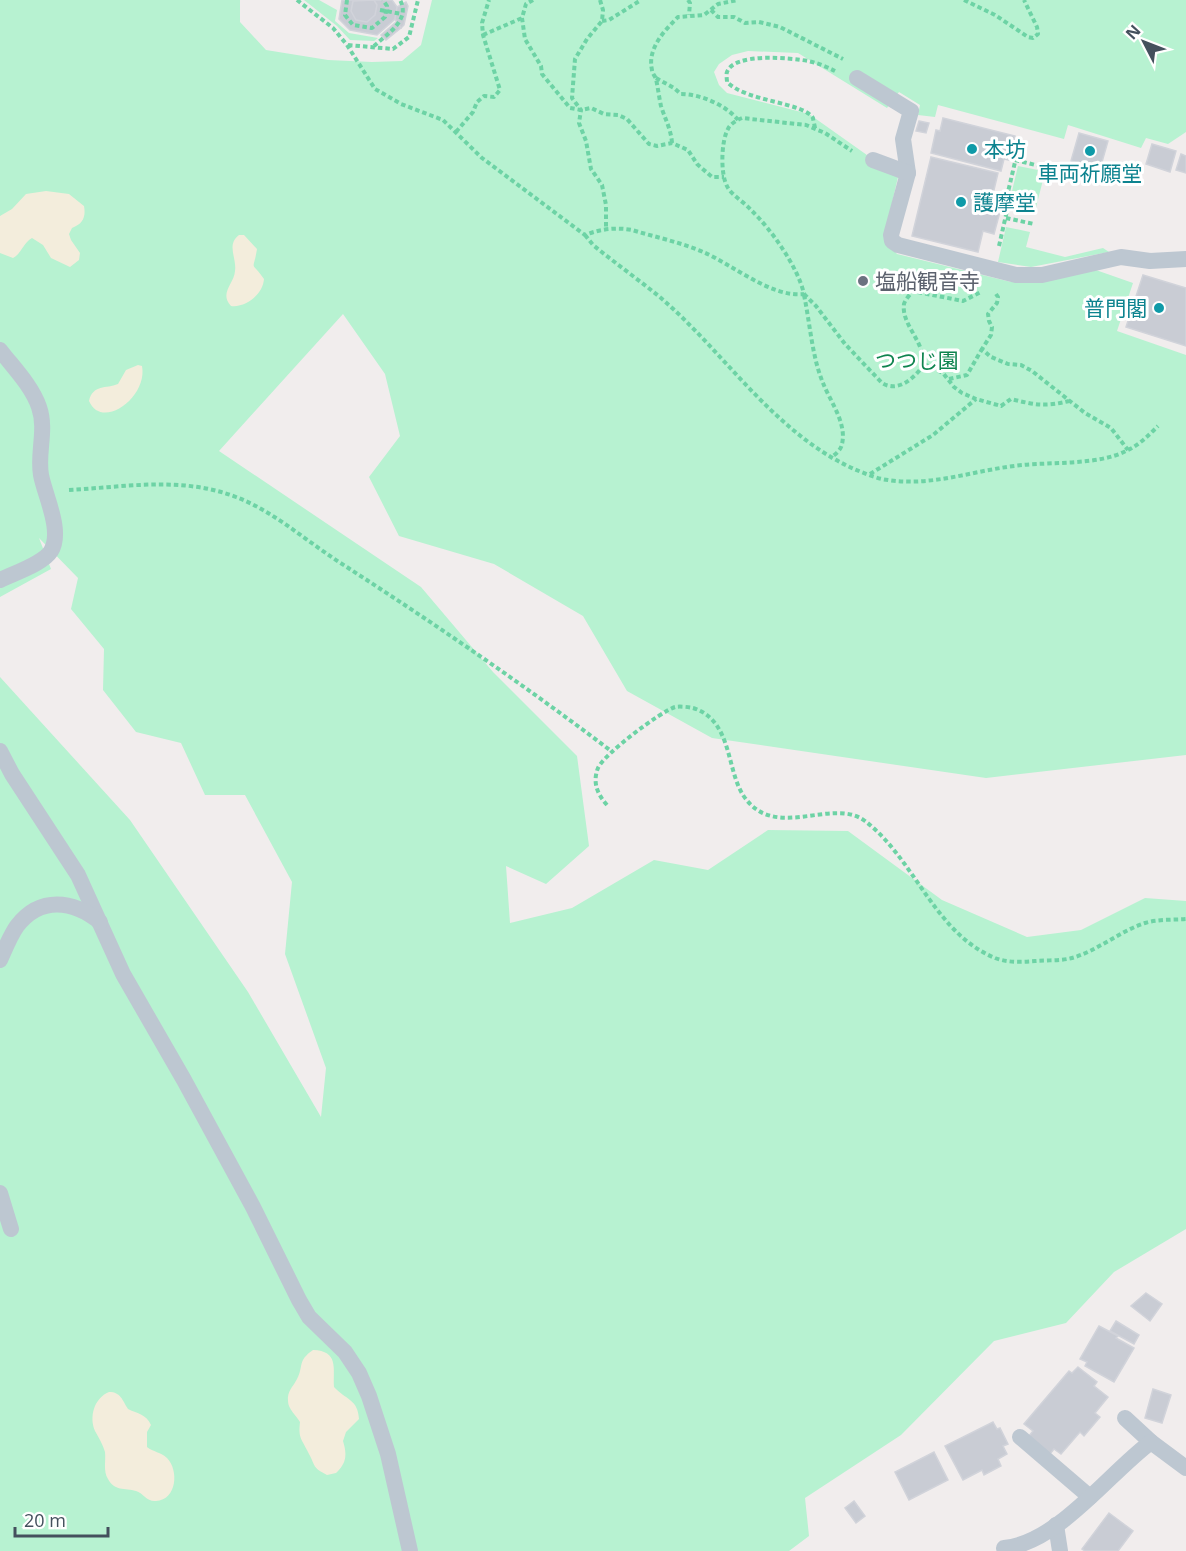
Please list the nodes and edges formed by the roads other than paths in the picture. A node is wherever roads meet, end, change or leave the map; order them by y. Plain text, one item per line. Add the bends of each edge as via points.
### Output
1 (853, 71) road end
2 (873, 160) road end
3 (908, 172) junction
4 (1186, 259) edge
5 (0, 350) edge
6 (0, 580) edge
7 (0, 752) edge
8 (100, 922) junction
9 (0, 960) edge
10 (0, 1192) edge
11 (11, 1228) dead end
12 (1125, 1418) dead end
13 (1020, 1437) dead end
14 (1151, 1442) junction
15 (1186, 1468) edge
16 (1090, 1497) junction
17 (1056, 1525) junction
18 (1004, 1548) dead end
19 (410, 1551) edge
20 (1060, 1551) edge

1 - 3 lane via 910,111 903,139
2 - 3 lane
3 - 4 lane via 891,235 898,245 1016,275 1042,275 1121,257 1150,261
5 - 6 lane via 39,406 43,428 40,473 56,539 45,558
7 - 8 lane via 78,875
8 - 9 lane via 87,911 50,904 31,913 18,926
8 - 19 lane via 123,974 248,1198 299,1300 309,1317 345,1352 358,1373 387,1454
10 - 11 lane
12 - 14 lane
13 - 16 lane
14 - 15 lane
14 - 16 lane
16 - 17 lane
17 - 18 lane via 1026,1543
17 - 20 lane

